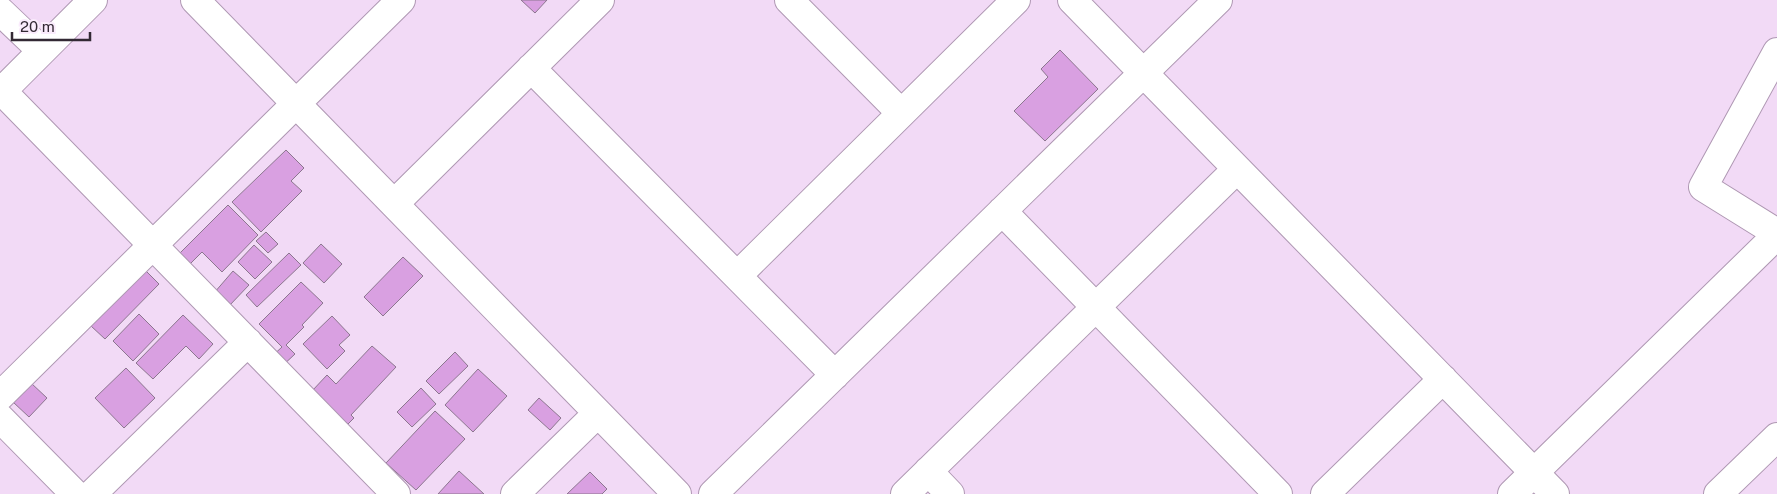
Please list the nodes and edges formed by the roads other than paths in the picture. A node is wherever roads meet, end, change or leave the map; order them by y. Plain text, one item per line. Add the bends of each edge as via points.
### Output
1 (93, 0) edge
2 (194, 0) edge
3 (401, 0) edge
4 (600, 0) edge
5 (789, 0) edge
6 (1016, 0) edge
7 (1072, 0) edge
8 (1218, 0) edge
9 (0, 11) edge
10 (42, 51) junction
11 (1777, 52) edge
12 (531, 68) junction
13 (1143, 73) junction
14 (1, 92) edge
15 (296, 104) junction
16 (901, 113) junction
17 (1237, 169) junction
18 (394, 204) junction
19 (1002, 212) junction
20 (1777, 234) edge
21 (153, 245) junction
22 (737, 276) junction
23 (1095, 307) junction
24 (248, 342) junction
25 (835, 375) junction
26 (1442, 379) junction
27 (0, 396) edge
28 (598, 413) junction
29 (0, 418) edge
30 (1776, 440) edge
31 (928, 472) junction
32 (1534, 473) junction
33 (74, 494) edge
34 (92, 494) edge
35 (396, 494) edge
36 (515, 494) edge
37 (677, 494) edge
38 (713, 494) edge
39 (905, 494) edge
40 (950, 494) edge
41 (1278, 494) edge
42 (1326, 494) edge
43 (1512, 494) edge
44 (1555, 494) edge
45 (1718, 494) edge

1 - 10 street
2 - 15 street
3 - 15 street
4 - 12 street
5 - 16 street
6 - 16 street
7 - 13 street
8 - 13 street
9 - 10 street
10 - 14 street
11 - 20 street via 1703,187
12 - 18 street
12 - 22 street
13 - 17 street
13 - 19 street
14 - 21 street
15 - 18 street
15 - 21 street
16 - 22 street
17 - 23 street
17 - 26 street
18 - 28 street
19 - 23 street
19 - 25 street
20 - 32 street
21 - 24 street
21 - 27 street
22 - 25 street
23 - 31 street
23 - 41 street
24 - 34 street
24 - 35 street
25 - 38 street
26 - 32 street
26 - 42 street
28 - 36 street
28 - 37 street
29 - 33 street
30 - 45 street
31 - 39 street
31 - 40 street
32 - 43 street
32 - 44 street

